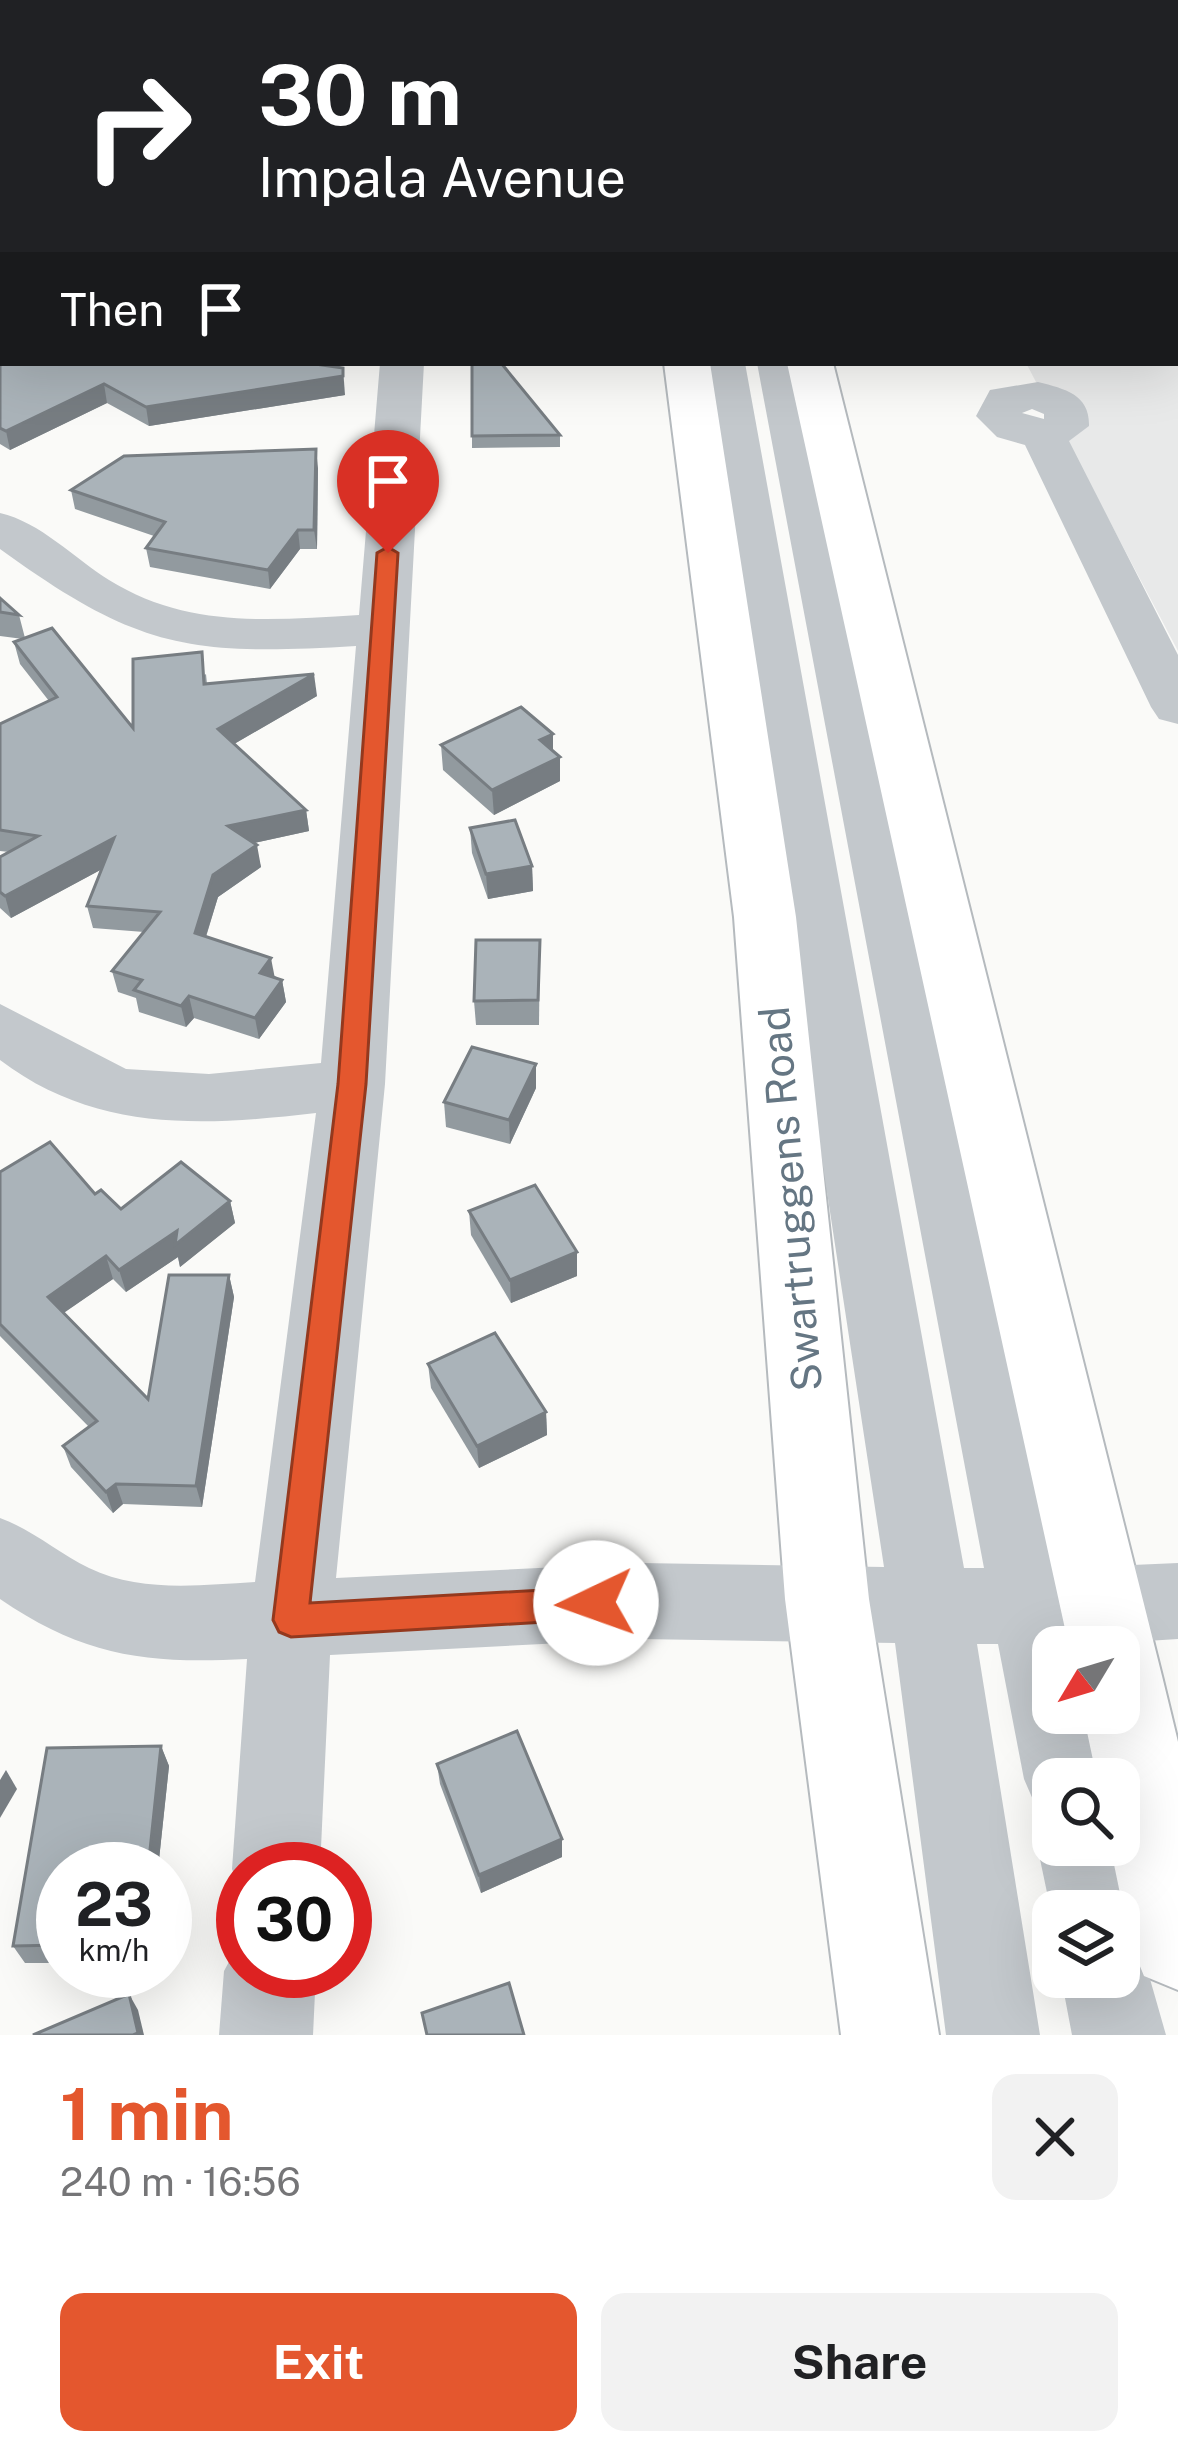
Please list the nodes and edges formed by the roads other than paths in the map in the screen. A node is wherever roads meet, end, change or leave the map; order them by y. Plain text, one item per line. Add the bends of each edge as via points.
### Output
1 (403, 366) edge
2 (687, 366) edge
3 (724, 366) edge
4 (780, 366) edge
5 (811, 366) edge
6 (1024, 397) edge
7 (0, 527) edge
8 (381, 629) junction
9 (1178, 707) edge
10 (0, 1027) edge
11 (352, 1084) junction
12 (0, 1554) edge
13 (826, 1599) junction
14 (930, 1604) junction
15 (291, 1620) junction
16 (1101, 1626) edge
17 (1109, 1626) edge
18 (1109, 1626) edge
19 (1132, 1734) edge
20 (278, 1842) edge
21 (1178, 1942) edge
22 (268, 1998) edge
23 (1111, 1998) edge
24 (266, 2035) edge
25 (890, 2035) edge
26 (993, 2035) edge
27 (1119, 2035) edge

1 - 8 street
2 - 13 main road, Swartruggens Road via 765,917
3 - 14 street
4 - 17 street
5 - 18 main road
6 - 9 street
7 - 8 street via 153,622 233,636
8 - 11 street
10 - 11 street via 81,1084 132,1097 197,1100
11 - 15 street
12 - 15 street via 72,1602 158,1625
13 - 14 street
13 - 15 street via 640,1600
13 - 25 main road, Swartruggens Road
14 - 16 street
14 - 26 street
15 - 20 street
19 - 21 main road
22 - 24 street
23 - 27 street

